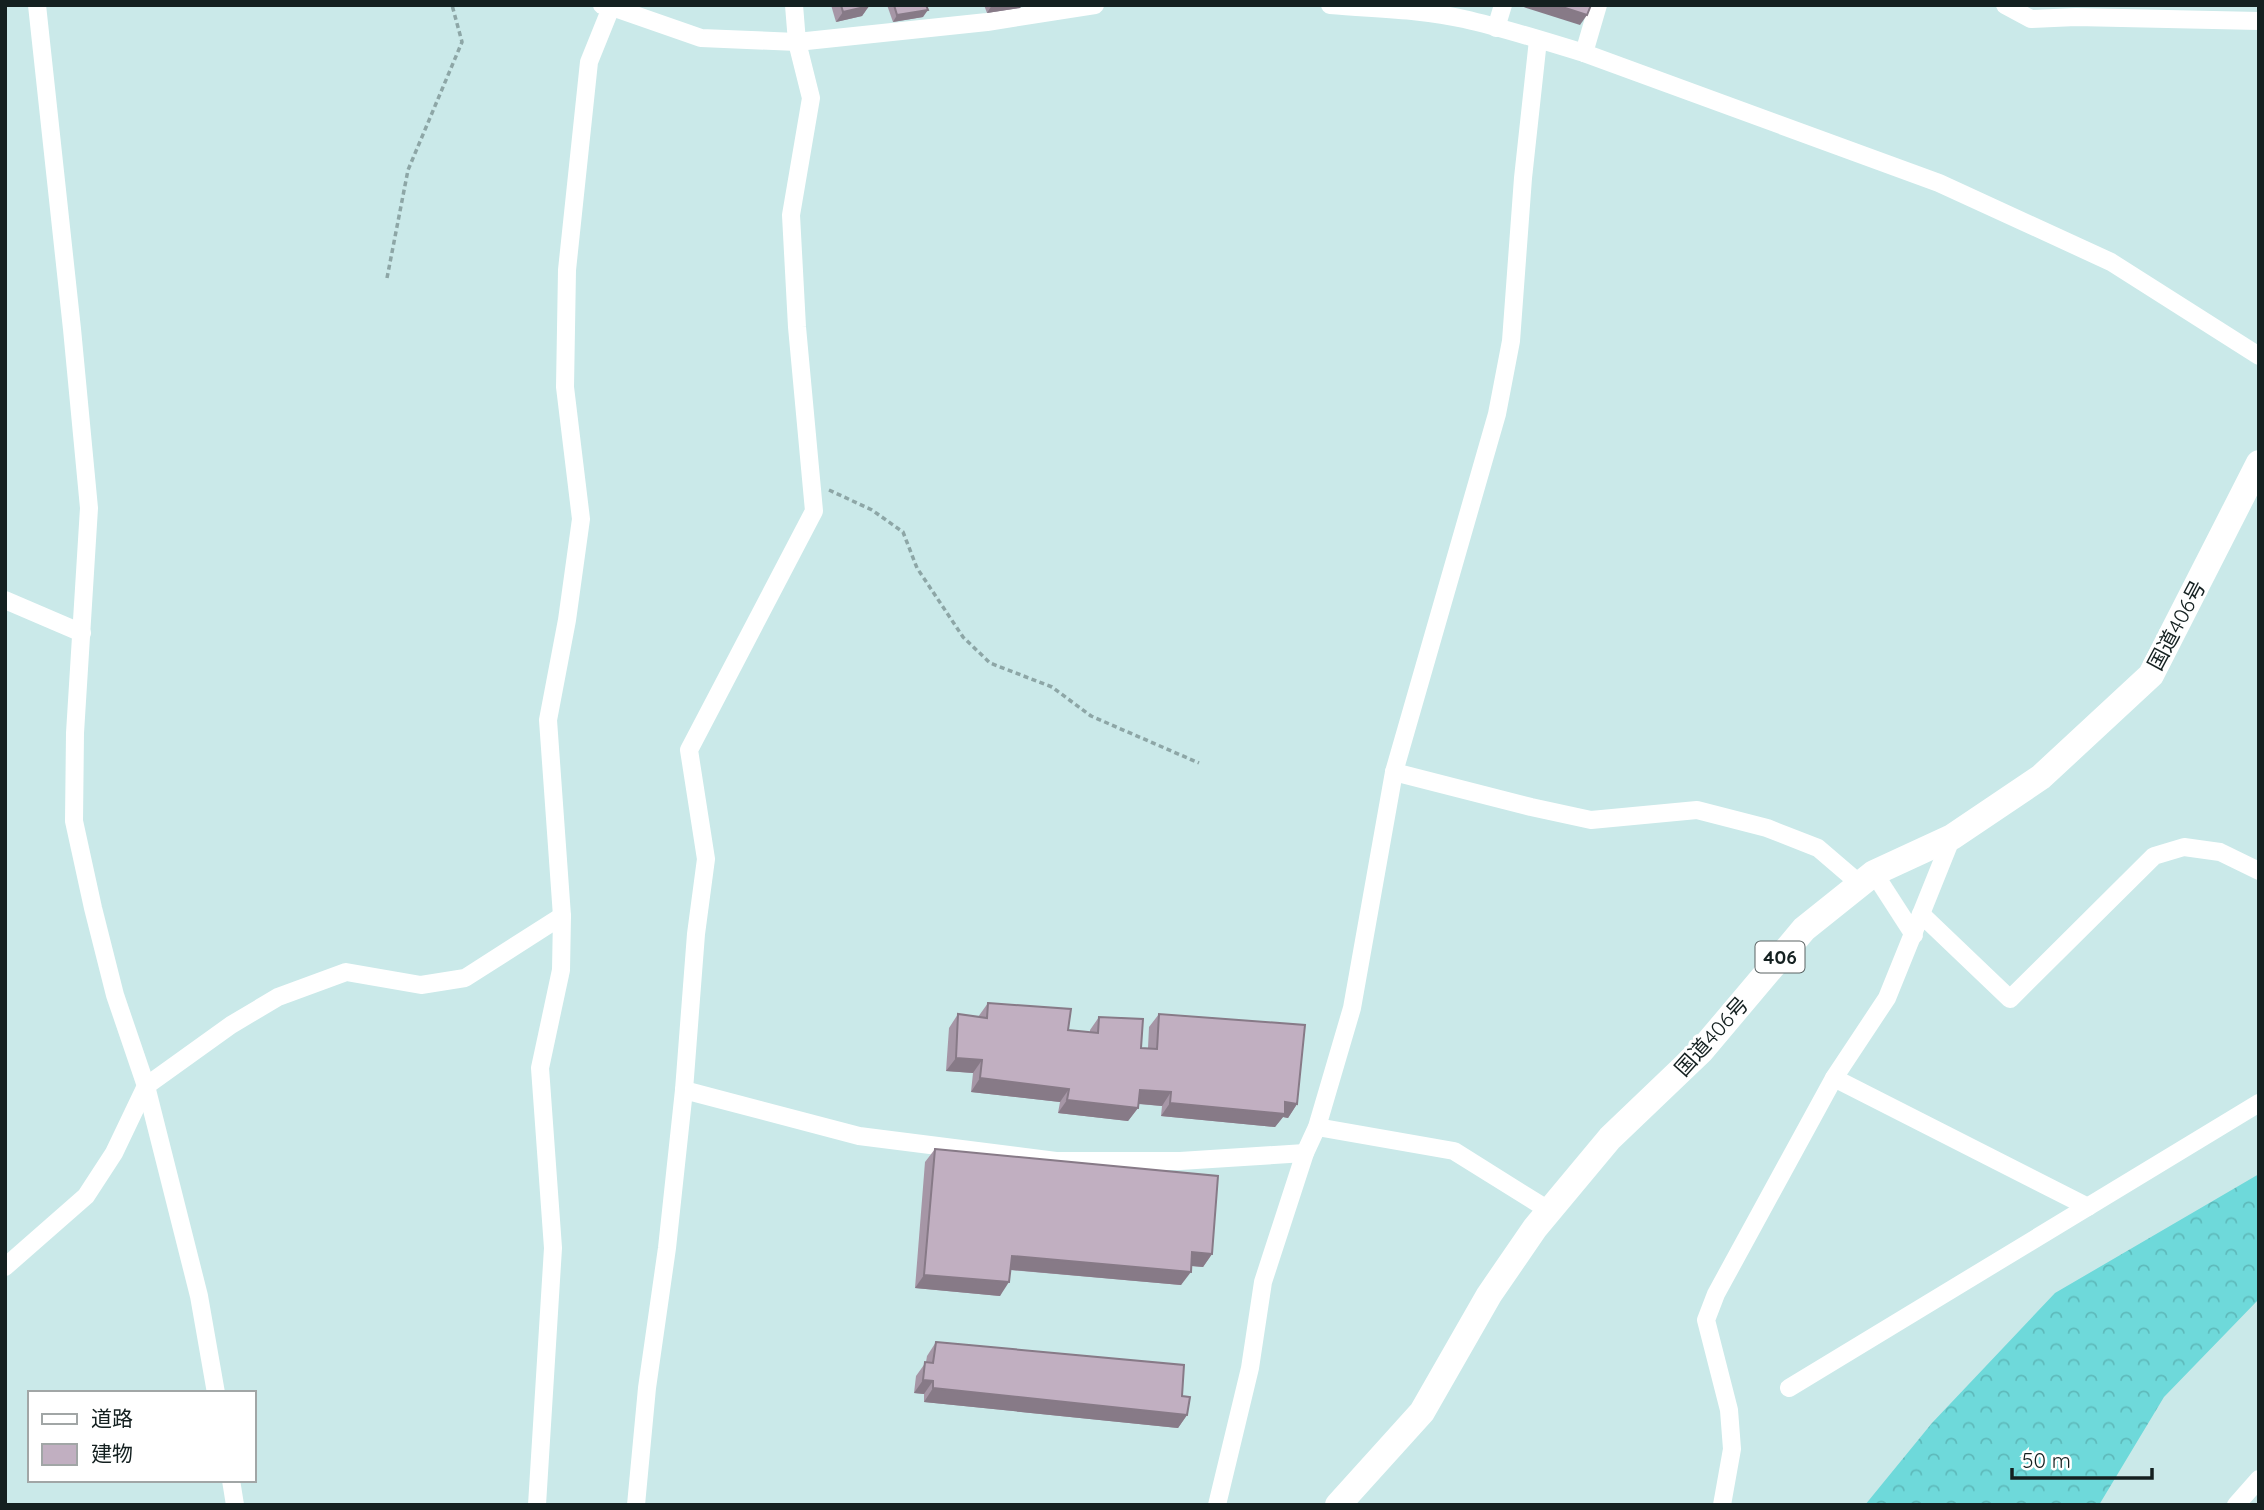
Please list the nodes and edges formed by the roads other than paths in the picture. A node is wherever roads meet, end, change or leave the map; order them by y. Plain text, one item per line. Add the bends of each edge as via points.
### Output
1 (37, 5) edge
2 (794, 5) edge
3 (1095, 5) edge
4 (1330, 5) edge
5 (1503, 5) edge
6 (1598, 5) edge
7 (2005, 5) edge
8 (608, 6) edge
9 (1337, 6) edge
10 (1402, 7) edge
11 (2259, 21) edge
12 (1496, 28) junction
13 (1538, 40) junction
14 (797, 42) junction
15 (1584, 53) junction
16 (2259, 356) edge
17 (2257, 471) edge
18 (5, 600) edge
19 (82, 633) junction
20 (1394, 772) junction
21 (1952, 837) junction
22 (2259, 871) edge
23 (1867, 879) junction
24 (1921, 914) junction
25 (562, 916) junction
26 (1913, 935) junction
27 (1834, 1079) junction
28 (146, 1086) junction
29 (684, 1090) junction
30 (2259, 1104) edge
31 (1317, 1127) junction
32 (1304, 1153) junction
33 (2088, 1207) junction
34 (1550, 1210) junction
35 (5, 1267) edge
36 (1788, 1388) dead end
37 (216, 1391) edge
38 (2259, 1479) edge
39 (231, 1482) edge
40 (236, 1505) edge
41 (537, 1505) edge
42 (636, 1505) edge
43 (1217, 1505) edge
44 (1338, 1505) edge
45 (1722, 1505) edge
46 (2236, 1505) edge

1 - 19 street via 89,508
2 - 14 street
3 - 14 street via 988,22
4 - 9 street
5 - 12 street
6 - 15 street
7 - 11 street via 2031,19
8 - 14 street via 702,38
8 - 25 street via 589,62 567,270 565,387 581,519 568,620 548,720
9 - 10 street
10 - 12 street
12 - 13 street
13 - 15 street
13 - 20 street via 1511,341 1497,414
14 - 29 street via 811,99 791,215 814,511 689,750 706,859
15 - 16 street via 1938,183 2111,262
17 - 21 highway, 国道406号 / 406 via 2151,675 2040,777
18 - 19 street
19 - 28 street via 74,821 116,995
20 - 23 street via 1591,820 1697,810 1767,828 1818,848
20 - 31 street via 1352,1008
21 - 23 highway, 国道406号 / 406
21 - 24 street
22 - 24 street via 2220,852 2184,847 2154,856 2010,999
23 - 26 street
23 - 34 highway, 国道406号 / 406 via 1804,929 1701,1051 1609,1138
24 - 26 street
25 - 28 street via 465,978 421,985 346,972 278,997
25 - 41 street via 562,970 540,1068 553,1248
26 - 27 street via 1886,998
27 - 33 street
27 - 45 street via 1706,1320 1729,1410 1732,1449
28 - 35 street via 114,1153 86,1196
28 - 37 street via 199,1296
29 - 32 street via 859,1136 1056,1161 1180,1161
29 - 42 street
30 - 33 street
31 - 32 street
31 - 34 street via 1454,1152
32 - 43 street via 1263,1282 1250,1368
33 - 36 street
34 - 44 highway, 国道406号 / 406 via 1489,1295 1422,1412
38 - 46 street
39 - 40 street

